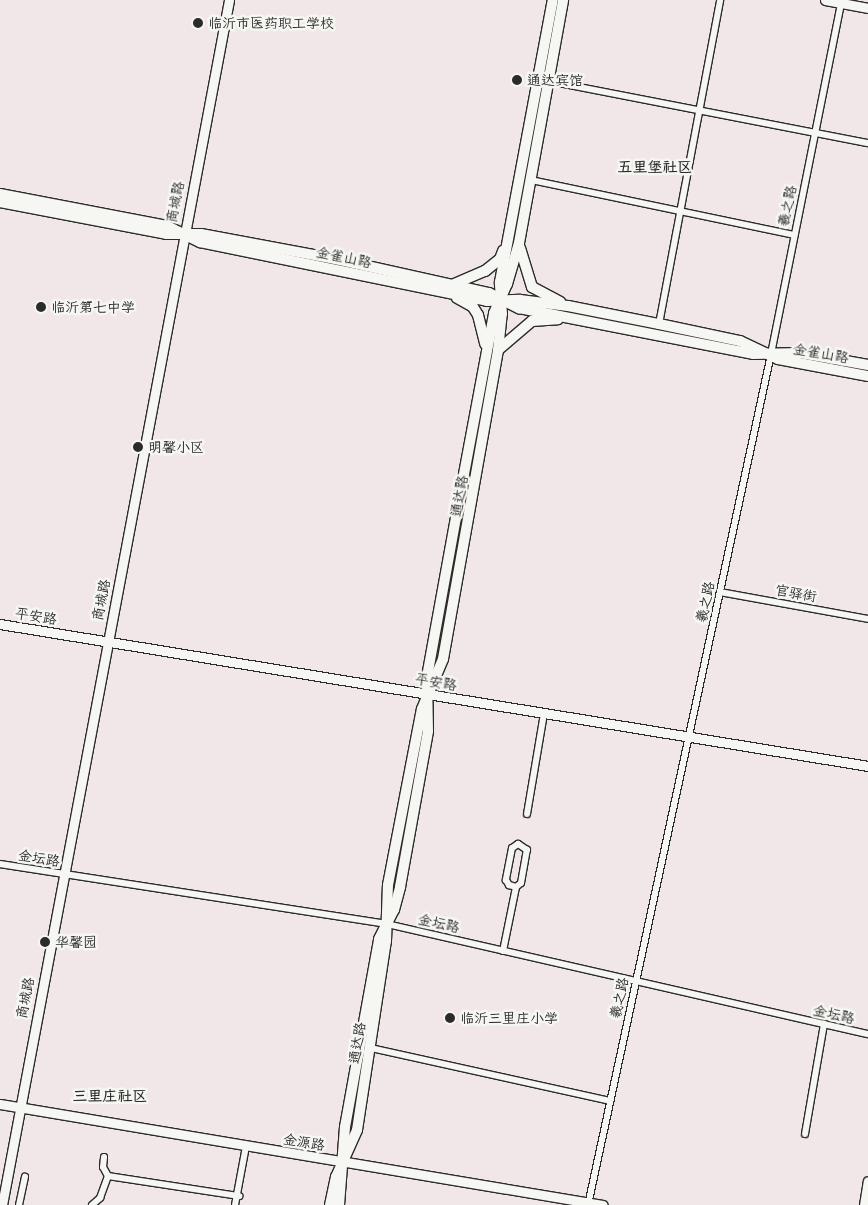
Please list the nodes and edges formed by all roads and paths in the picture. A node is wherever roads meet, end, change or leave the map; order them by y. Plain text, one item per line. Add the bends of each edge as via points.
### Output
1 (229, 0) edge
2 (552, 0) edge
3 (563, 0) edge
4 (720, 0) edge
5 (825, 0) edge
6 (841, 3) junction
7 (868, 8) edge
8 (548, 81) junction
9 (699, 110) junction
10 (815, 131) junction
11 (868, 143) edge
12 (531, 180) junction
13 (0, 194) edge
14 (0, 202) edge
15 (680, 210) junction
16 (183, 234) junction
17 (794, 235) junction
18 (508, 238) junction
19 (519, 243) junction
20 (454, 284) junction
21 (444, 292) junction
22 (501, 299) junction
23 (568, 306) junction
24 (570, 318) junction
25 (659, 324) junction
26 (498, 350) junction
27 (486, 353) junction
28 (771, 354) junction
29 (868, 365) edge
30 (868, 376) edge
31 (720, 592) junction
32 (868, 619) edge
33 (0, 624) edge
34 (107, 641) junction
35 (428, 694) junction
36 (544, 713) junction
37 (690, 737) junction
38 (868, 766) edge
39 (527, 814) dead end
40 (0, 864) edge
41 (63, 874) junction
42 (516, 887) junction
43 (387, 924) junction
44 (503, 951) junction
45 (636, 982) junction
46 (824, 1024) junction
47 (868, 1034) edge
48 (371, 1048) junction
49 (610, 1101) junction
50 (0, 1104) edge
51 (18, 1108) junction
52 (805, 1134) dead end
53 (246, 1146) junction
54 (104, 1157) dead end
55 (341, 1163) junction
56 (108, 1176) junction
57 (25, 1177) dead end
58 (868, 1181) edge
59 (240, 1196) junction
60 (588, 1204) edge
61 (2, 1205) edge
62 (19, 1205) edge
63 (92, 1205) edge
64 (236, 1205) edge
65 (330, 1205) edge
66 (339, 1205) edge
67 (603, 1205) edge
68 (864, 1205) edge

1 - 16 street, 商城路
2 - 18 main road, 通达路
3 - 8 main road, 通达路
4 - 9 street
5 - 6 street
6 - 7 street
6 - 10 street, 羲之路
8 - 9 street
8 - 12 main road, 通达路
9 - 10 street
9 - 15 street
10 - 11 street
10 - 17 street, 羲之路
12 - 15 street
12 - 19 main road, 通达路
13 - 16 main road, 金雀山路 via 167,226
14 - 16 main road, 金雀山路 via 166,234
15 - 17 street
15 - 25 street
16 - 20 main road, 金雀山路 via 201,234
16 - 21 main road, 金雀山路 via 200,242
16 - 34 street, 商城路
17 - 28 street, 羲之路
18 - 20 main road via 500,259 485,272
18 - 22 main road, 通达路 via 500,282
19 - 22 main road, 通达路
19 - 23 main road via 522,264 532,287
20 - 22 main road, 金雀山路
21 - 22 main road, 金雀山路 via 487,301
21 - 27 main road via 473,307 482,325
22 - 23 main road, 金雀山路
22 - 24 main road, 金雀山路 via 519,308
22 - 26 main road, 通达路
22 - 27 main road, 通达路 via 494,313
23 - 25 main road, 金雀山路
24 - 26 main road via 532,321
24 - 28 main road, 金雀山路 via 753,354
25 - 28 main road, 金雀山路 via 740,341
26 - 35 main road, 通达路 via 443,659
27 - 35 main road, 通达路 via 430,660
28 - 29 main road, 金雀山路 via 801,353
28 - 30 main road, 金雀山路 via 778,359
28 - 31 street, 羲之路
31 - 32 street, 官驿街
31 - 37 street, 羲之路
33 - 34 street, 平安路
34 - 35 street, 平安路
34 - 41 street, 商城路
35 - 36 street, 平安路
35 - 43 main road, 通达路 via 428,731 417,797 400,887
36 - 37 street, 平安路
36 - 39 street
37 - 38 street, 平安路
37 - 45 street, 羲之路
40 - 41 street, 金坛路
41 - 43 street, 金坛路
41 - 51 street, 商城路
42 - 42 street via 506,880 512,848 518,844 527,850 521,883
42 - 44 street
43 - 44 street, 金坛路
43 - 48 main road, 通达路
43 - 55 main road, 通达路 via 379,939
44 - 45 street, 金坛路
45 - 46 street, 金坛路
45 - 49 street, 羲之路
46 - 47 street, 金坛路
46 - 52 street
48 - 49 street
48 - 55 main road, 通达路 via 357,1130
49 - 60 street, 羲之路
50 - 51 street, 金源路
51 - 53 street, 金源路
51 - 61 street, 商城路
53 - 55 street, 金源路
53 - 59 street
54 - 56 street via 103,1167
55 - 60 street, 金源路
55 - 65 main road, 通达路
55 - 66 main road, 通达路
56 - 59 street
56 - 63 street via 100,1198
57 - 62 street
58 - 68 street
59 - 64 street
60 - 67 street, 金源路

